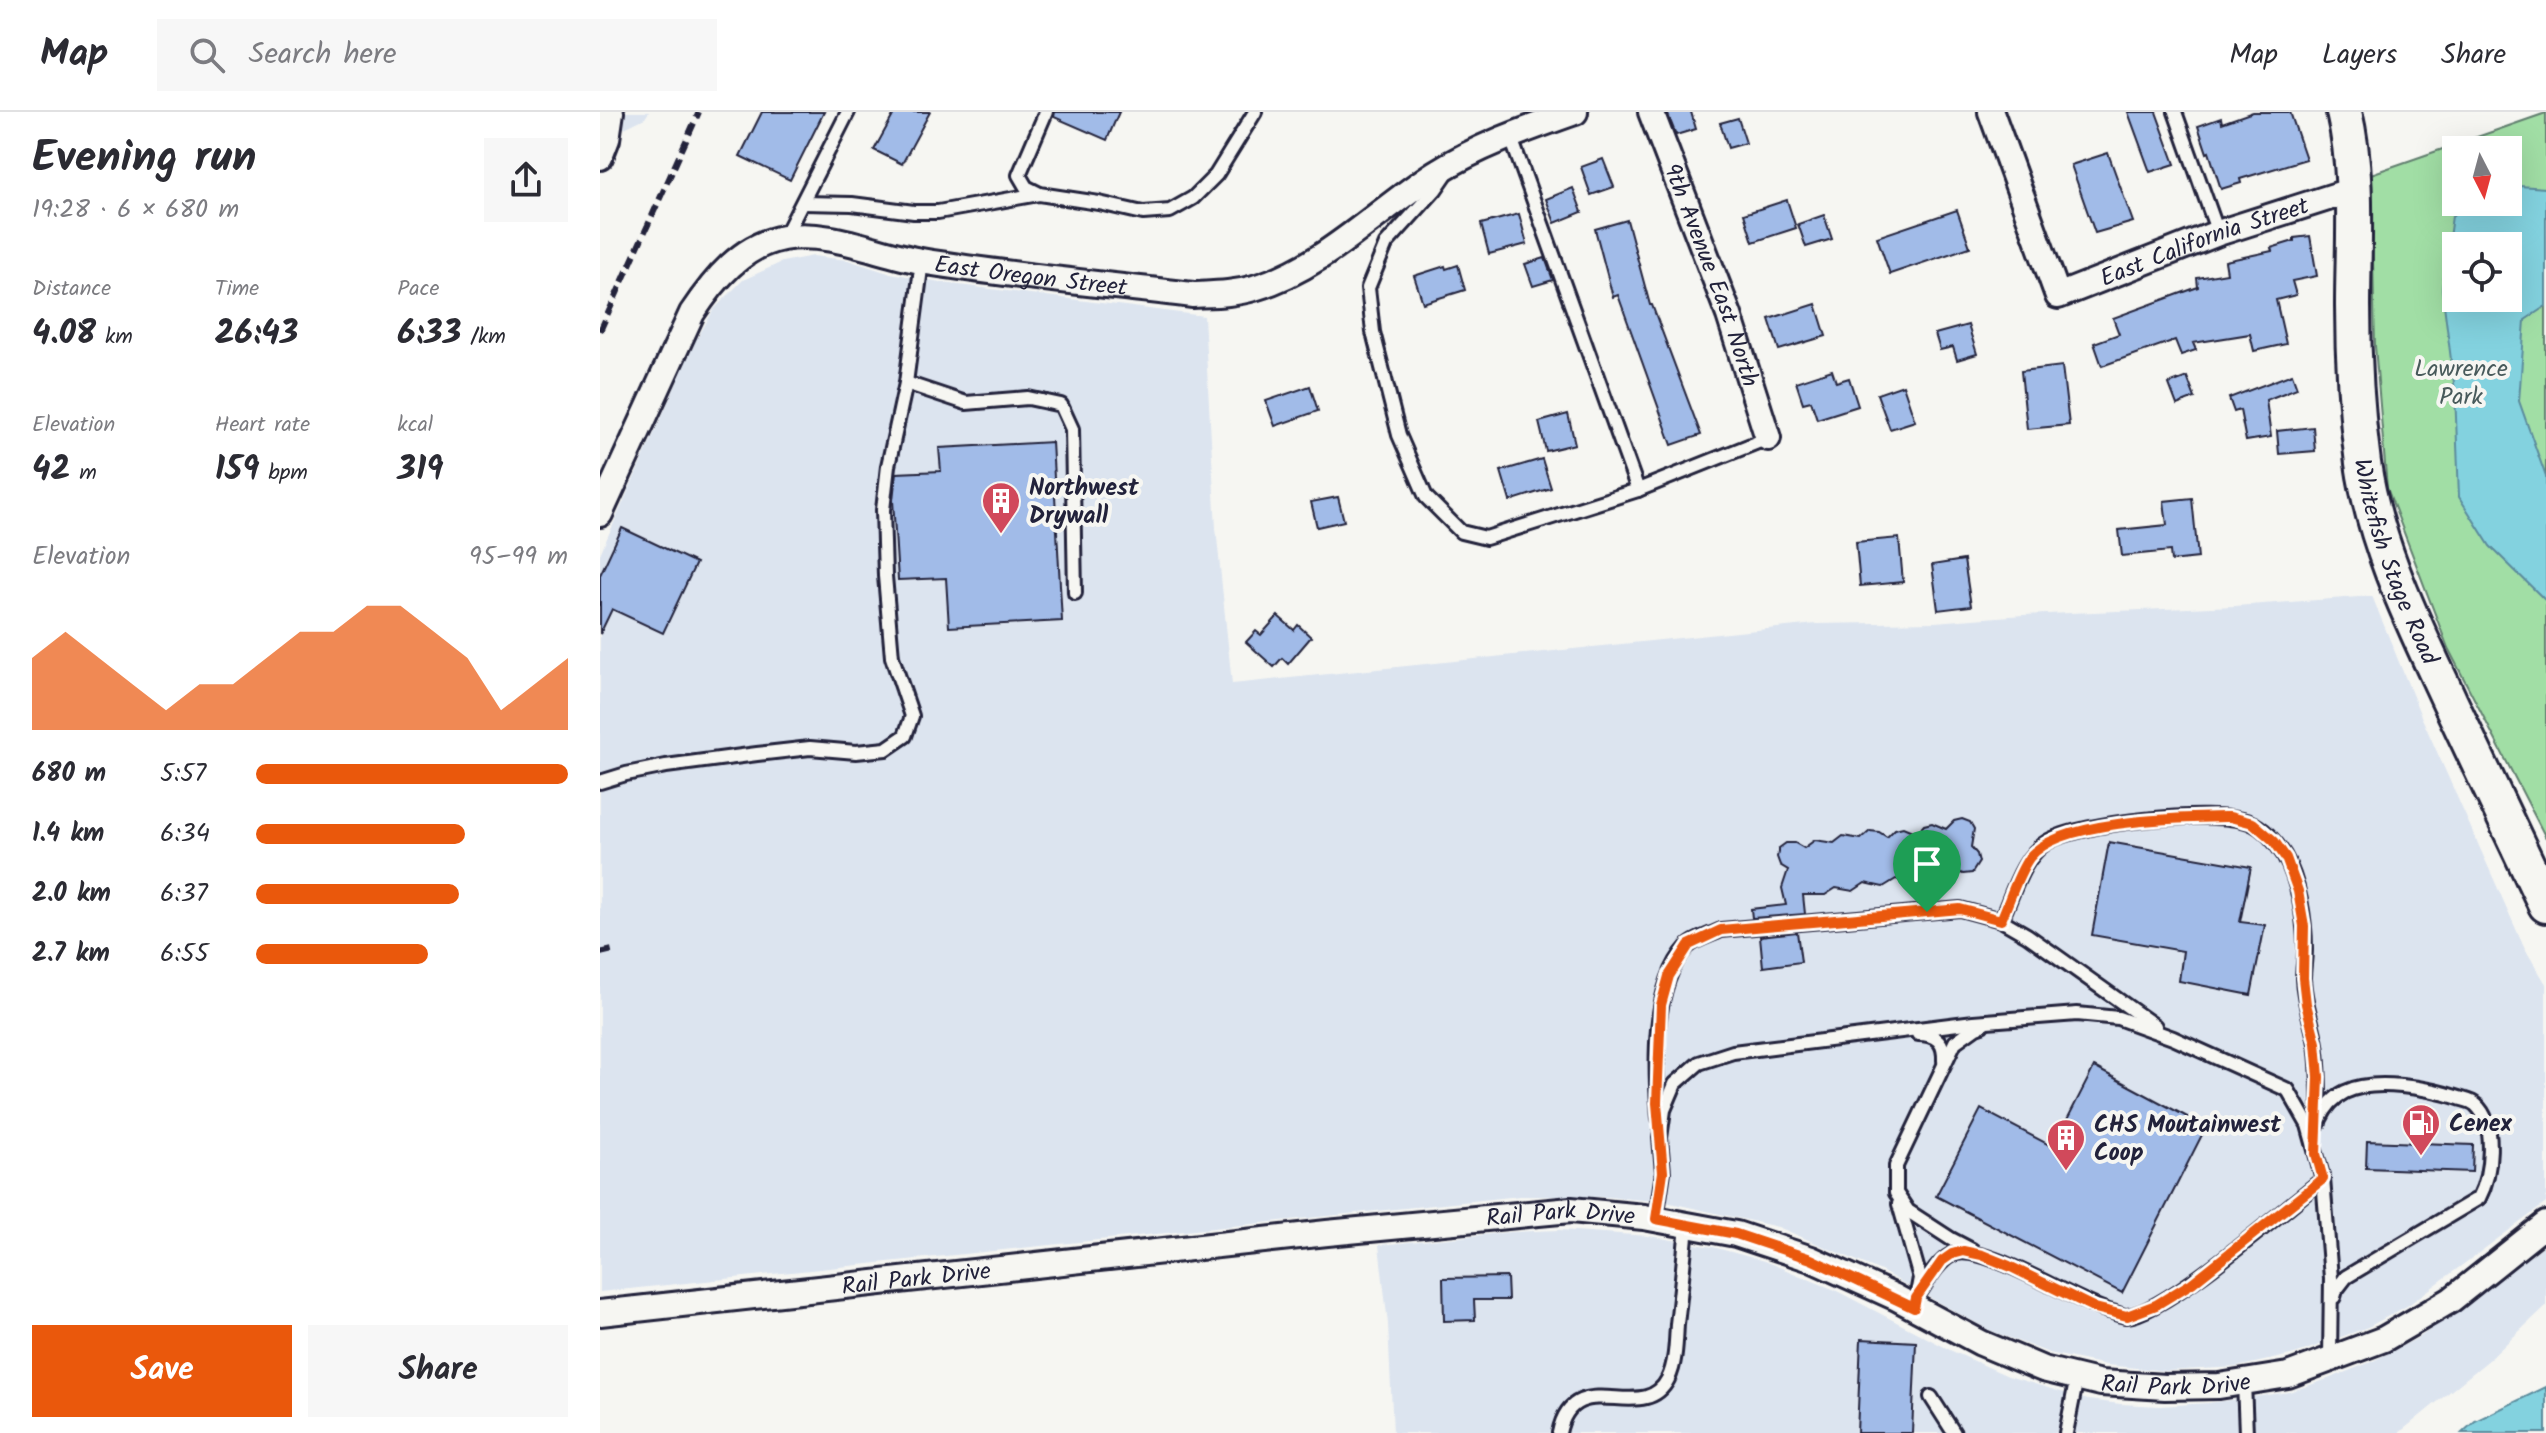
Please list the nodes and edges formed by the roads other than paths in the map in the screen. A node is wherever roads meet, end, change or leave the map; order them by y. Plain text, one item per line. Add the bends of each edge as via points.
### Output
1 (611, 112) edge
2 (848, 112) edge
3 (1046, 112) edge
4 (1255, 112) edge
5 (1575, 112) edge
6 (1651, 112) edge
7 (1991, 112) edge
8 (2175, 112) edge
9 (2344, 112) edge
10 (1510, 135) junction
11 (600, 157) edge
12 (1454, 163) junction
13 (2353, 190) junction
14 (1039, 194) junction
15 (803, 203) junction
16 (2218, 233) junction
17 (784, 238) junction
18 (922, 261) junction
19 (906, 383) junction
20 (1768, 438) joint
21 (1638, 490) junction
22 (600, 514) edge
23 (1075, 593) dead end
24 (600, 782) edge
25 (2546, 905) edge
26 (2001, 920) junction
27 (2014, 1017) junction
28 (1875, 1034) junction
29 (2197, 1048) junction
30 (1944, 1061) junction
31 (2319, 1123) junction
32 (1660, 1138) junction
33 (2316, 1154) junction
34 (2323, 1179) junction
35 (1896, 1193) junction
36 (1656, 1219) junction
37 (2546, 1224) edge
38 (1687, 1225) junction
39 (1982, 1255) junction
40 (1915, 1303) junction
41 (2330, 1312) junction
42 (600, 1313) edge
43 (2330, 1359) junction
44 (2077, 1377) junction
45 (2244, 1382) junction
46 (1931, 1397) dead end
47 (1559, 1433) edge
48 (1954, 1433) edge
49 (2066, 1433) edge
50 (2246, 1433) edge

1 - 11 street
2 - 15 lane
3 - 14 lane via 1019,175
4 - 14 lane via 1216,175 1170,211 1143,213
5 - 10 street, East Oregon Street
6 - 20 street, 9th Avenue East North via 1729,315
7 - 16 street, East California Street via 2058,296
8 - 16 lane
9 - 13 main road, Whitefish Stage Road
10 - 12 street, East Oregon Street
10 - 21 lane
12 - 18 street, East Oregon Street via 1310,263 1254,288 1224,294 1193,295
12 - 21 lane via 1386,244 1368,288 1373,332 1399,435 1426,497 1461,532 1486,538
13 - 16 street, East California Street
13 - 25 main road, Whitefish Stage Road via 2357,415 2373,507 2416,630
14 - 15 lane via 938,212
15 - 17 lane
17 - 18 street, East Oregon Street via 817,237
17 - 22 street, East Oregon Street via 757,246 710,286 692,313
18 - 19 lane
19 - 23 lane via 966,403 1028,398 1061,405 1072,429
19 - 24 lane via 883,510 892,657 912,716 905,736 886,749 757,754 666,766
20 - 21 lane
26 - 29 lane via 2155,1027
26 - 31 lane via 2029,858 2045,843 2065,835 2185,818 2230,817 2253,823 2286,858 2298,891 2306,1004 2316,1043
26 - 32 lane via 1960,909 1721,930 1689,945 1669,976 1661,1005
27 - 28 lane
27 - 29 lane via 2118,1018
27 - 30 lane via 1976,1027 1955,1042
28 - 30 lane via 1934,1037 1945,1049
28 - 32 lane via 1733,1052 1699,1063 1675,1084
29 - 33 lane via 2288,1090 2308,1125
30 - 35 lane via 1896,1166
31 - 33 lane
31 - 41 lane via 2326,1107 2345,1092 2364,1087 2431,1089 2475,1103 2486,1119 2489,1144 2490,1165 2479,1198 2346,1277
32 - 36 lane via 1663,1172
33 - 34 lane
34 - 39 lane via 2192,1283 2127,1316 2095,1308
34 - 41 lane
35 - 39 lane via 1927,1225
35 - 40 lane via 1920,1278
36 - 38 street, Rail Park Drive
36 - 42 street, Rail Park Drive via 1571,1210 1482,1217
37 - 43 street, Rail Park Drive via 2451,1300 2384,1339
38 - 40 street, Rail Park Drive via 1736,1234 1811,1259
38 - 47 lane via 1668,1381 1653,1394 1633,1399 1585,1398 1571,1405
39 - 40 lane via 1963,1251 1942,1261
40 - 44 street, Rail Park Drive via 1981,1343
41 - 43 lane
43 - 45 street, Rail Park Drive via 2288,1375
44 - 45 street, Rail Park Drive via 2165,1387
44 - 49 lane
45 - 50 lane
46 - 48 lane

